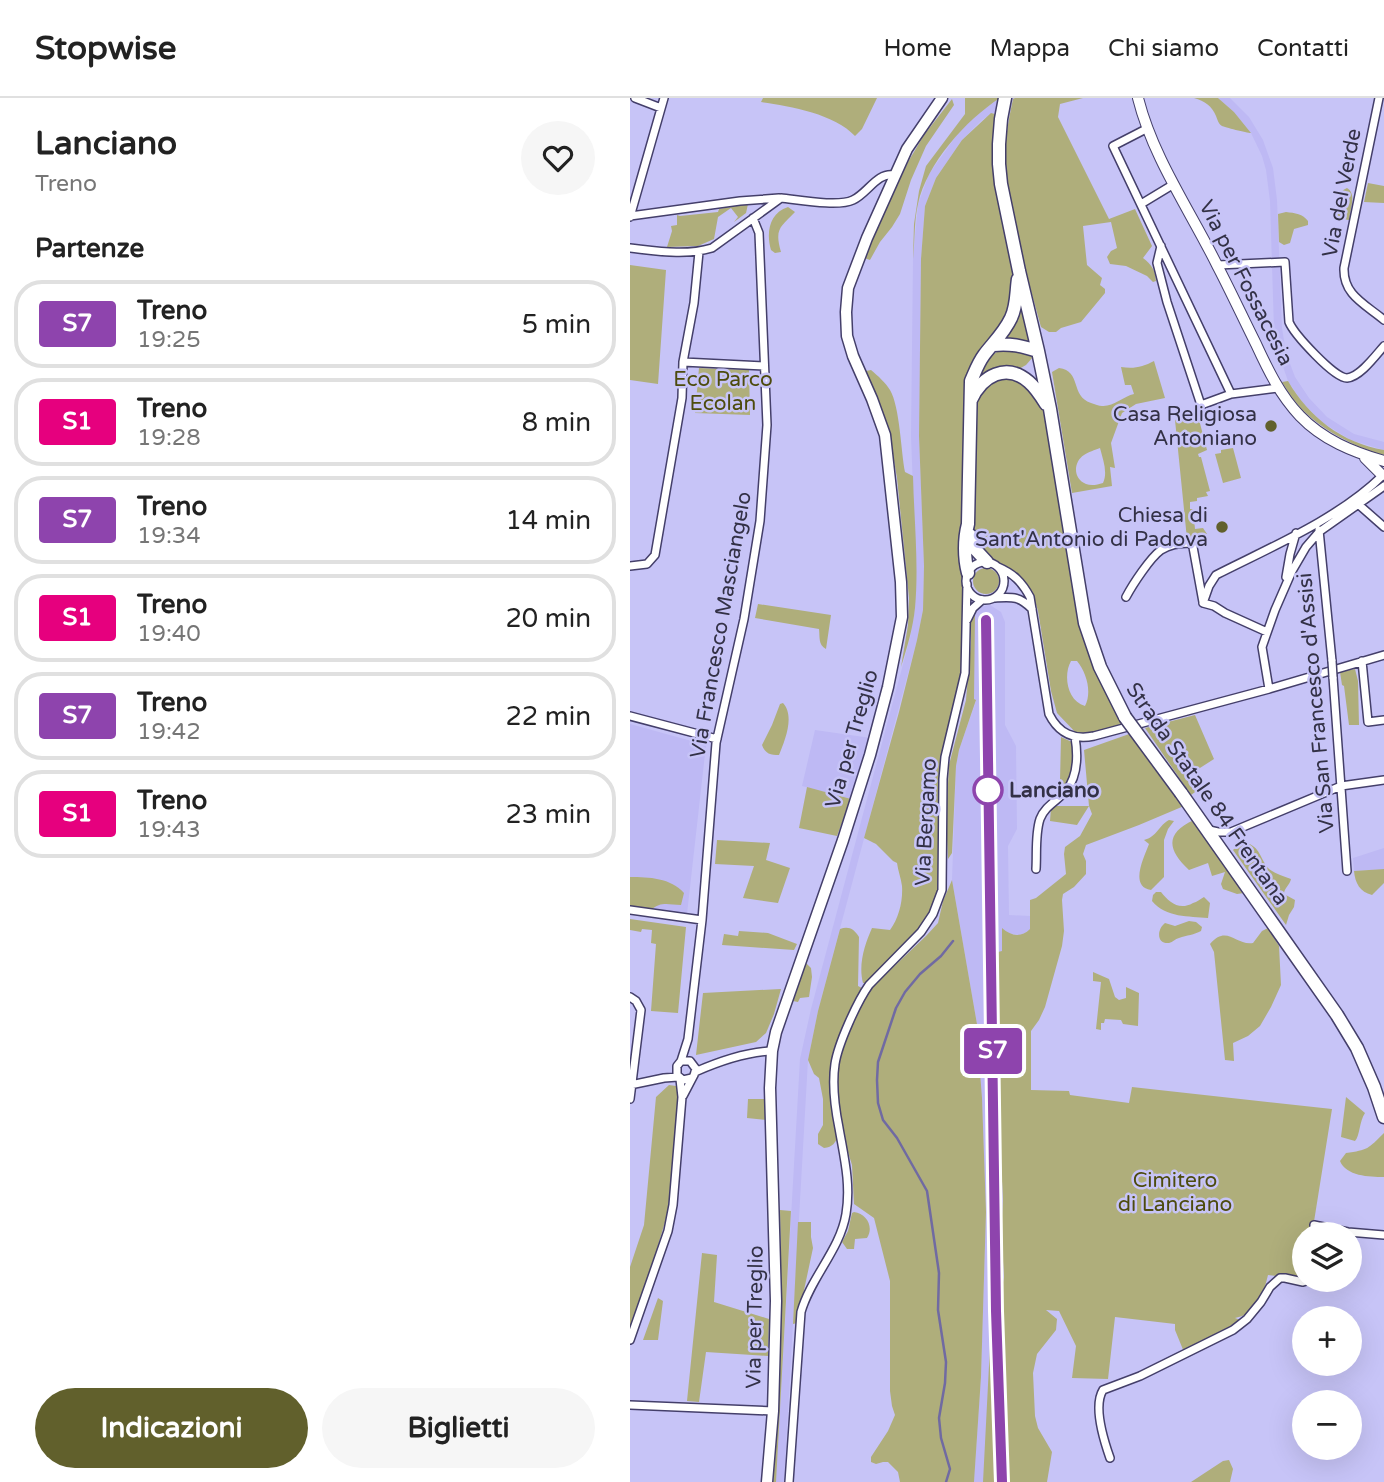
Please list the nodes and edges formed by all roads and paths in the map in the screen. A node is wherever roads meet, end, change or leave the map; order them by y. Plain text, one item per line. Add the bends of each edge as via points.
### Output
1 (635, 98) edge
2 (664, 98) edge
3 (942, 98) edge
4 (1005, 98) edge
5 (1138, 98) edge
6 (1379, 98) edge
7 (661, 108) junction
8 (1148, 128) junction
9 (894, 175) junction
10 (1174, 184) junction
11 (781, 198) junction
12 (1141, 204) junction
13 (630, 217) edge
14 (753, 218) junction
15 (1161, 246) junction
16 (630, 248) edge
17 (699, 252) junction
18 (1218, 265) junction
19 (1019, 271) junction
20 (1384, 320) edge
21 (993, 345) junction
22 (1384, 346) edge
23 (1038, 351) junction
24 (683, 362) junction
25 (764, 366) junction
26 (1015, 374) junction
27 (1278, 388) junction
28 (1231, 394) junction
29 (970, 404) junction
30 (1050, 409) junction
31 (1383, 474) edge
32 (1358, 504) junction
33 (1317, 523) junction
34 (968, 524) junction
35 (1384, 527) edge
36 (1319, 532) junction
37 (1296, 533) junction
38 (992, 565) junction
39 (630, 566) edge
40 (967, 578) junction
41 (1285, 584) junction
42 (1126, 597) dead end
43 (994, 598) junction
44 (982, 600) junction
45 (1203, 603) junction
46 (1033, 609) junction
47 (965, 624) junction
48 (1267, 632) junction
49 (1383, 656) edge
50 (1363, 661) junction
51 (1269, 689) junction
52 (630, 716) edge
53 (1384, 720) edge
54 (1075, 737) junction
55 (718, 739) junction
56 (1384, 780) edge
57 (1341, 786) junction
58 (1206, 828) junction
59 (1231, 832) junction
60 (1220, 848) junction
61 (1036, 869) dead end
62 (1347, 871) dead end
63 (630, 910) edge
64 (702, 920) junction
65 (630, 997) edge
66 (688, 1038) junction
67 (772, 1051) junction
68 (691, 1062) junction
69 (715, 1063) junction
70 (679, 1064) junction
71 (694, 1075) junction
72 (664, 1077) junction
73 (679, 1078) junction
74 (631, 1085) edge
75 (682, 1097) junction
76 (630, 1099) edge
77 (1384, 1117) edge
78 (1362, 1234) edge
79 (1384, 1236) edge
80 (1292, 1280) edge
81 (630, 1340) edge
82 (630, 1405) edge
83 (773, 1410) junction
84 (1110, 1458) dead end
85 (767, 1482) edge
86 (789, 1482) edge

1 - 7 street
2 - 7 street
3 - 9 main road, Via per Treglio
4 - 19 main road, Strada Statale 84 Frentana via 999,164
5 - 8 street, Via per Fossacesia
6 - 20 street, Via del Verde via 1344,277 1352,294
7 - 13 street
8 - 10 street, Via per Fossacesia
8 - 12 street via 1113,145
9 - 11 street via 880,176 854,200 842,204
9 - 67 main road, Via per Treglio via 848,288 846,313 853,356 884,435 902,617 870,755
10 - 12 street
10 - 18 street, Via per Fossacesia
11 - 13 street
11 - 14 street
12 - 15 street
14 - 17 street via 717,245
14 - 25 street, Via Francesco Masciangelo via 759,233
15 - 28 street
15 - 28 street via 1157,263 1201,405
16 - 17 street
17 - 24 street
18 - 22 street via 1285,262 1292,329 1339,376 1358,374
18 - 27 street, Via per Fossacesia
19 - 21 main road via 1011,317
19 - 23 main road, Strada Statale 84 Frentana
21 - 23 main road via 1020,345
21 - 29 main road via 971,381
23 - 26 main road via 1026,368
23 - 30 main road, Strada Statale 84 Frentana
24 - 25 street
24 - 39 street via 682,398 655,555 647,564
25 - 55 street, Via Francesco Masciangelo via 766,425 760,521
26 - 29 main road via 989,376
26 - 30 main road via 1032,385
27 - 28 street
27 - 31 street, Via per Fossacesia via 1320,433 1359,454
29 - 34 main road
30 - 58 main road, Strada Statale 84 Frentana, bridge via 1085,623 1100,667 1125,717
31 - 32 street
31 - 33 street via 1355,500
32 - 35 street
32 - 36 street
33 - 36 street, Via San Francesco d'Assisi
33 - 37 street
34 - 38 main road via 974,548
34 - 40 main road
36 - 41 street
36 - 57 street, Via San Francesco d'Assisi, bridge
37 - 41 street
37 - 45 street via 1216,575
38 - 40 street via 978,564
38 - 43 street via 1003,574 1004,583
38 - 46 street via 1012,573 1024,585
40 - 44 street via 970,593
40 - 47 street, Via Bergamo
41 - 48 street
42 - 45 street via 1160,551 1190,543
43 - 44 street
43 - 46 street via 1016,597
44 - 47 street
45 - 48 street
46 - 54 street via 1049,714
47 - 86 street, Via Bergamo via 965,673 943,779 942,890 920,932 866,989 836,1055 835,1101 848,1202 839,1239 801,1312
48 - 51 street via 1262,647
49 - 50 street
50 - 51 street
50 - 53 street via 1367,722
51 - 54 street via 1094,736
52 - 55 street
54 - 61 street via 1072,781 1041,818
55 - 64 street, Via Francesco Masciangelo
56 - 57 street
57 - 59 street
57 - 62 street, Via San Francesco d'Assisi
58 - 59 street
58 - 60 main road, Strada Statale 84 Frentana
59 - 60 street
60 - 77 main road, Strada Statale 84 Frentana via 1357,1048
63 - 64 street
64 - 66 street, Via Francesco Masciangelo
65 - 74 street via 641,1010
66 - 68 street, Via Francesco Masciangelo
66 - 70 street, Via Francesco Masciangelo
67 - 69 street
67 - 83 main road, Via per Treglio
68 - 69 street
68 - 70 street
68 - 71 street
69 - 71 street
70 - 72 street
70 - 73 street
71 - 73 street
71 - 75 street
72 - 73 street
72 - 74 street
73 - 75 street
74 - 76 street
75 - 81 street via 668,1231
78 - 79 street
80 - 84 street via 1280,1279 1270,1287 1233,1330 1103,1390 1101,1425
82 - 83 street, Via per Treglio
83 - 85 main road, Via per Treglio

